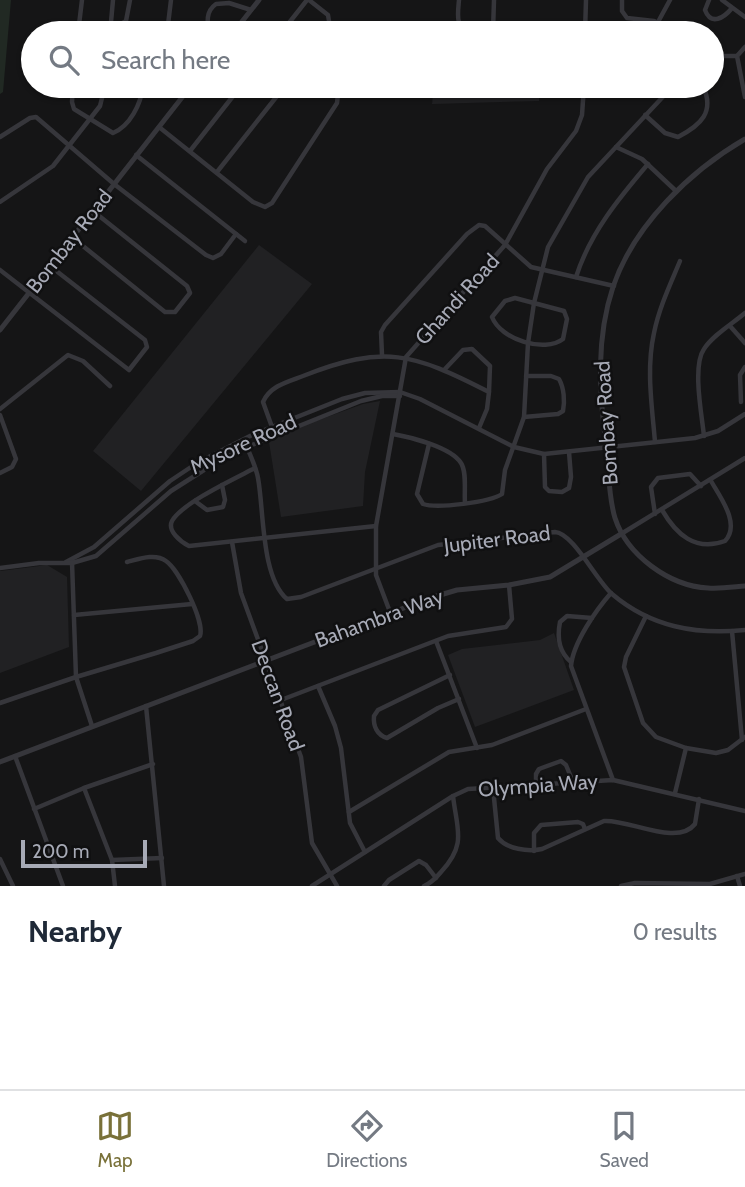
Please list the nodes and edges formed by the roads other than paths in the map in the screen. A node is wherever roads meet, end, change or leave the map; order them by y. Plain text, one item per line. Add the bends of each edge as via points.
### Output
1 (82, 0) edge
2 (113, 0) edge
3 (130, 0) edge
4 (171, 0) edge
5 (259, 0) edge
6 (308, 0) edge
7 (458, 0) edge
8 (494, 0) edge
9 (586, 0) edge
10 (622, 0) edge
11 (670, 0) edge
12 (709, 0) edge
13 (722, 0) edge
14 (732, 8) junction
15 (251, 9) junction
16 (745, 17) edge
17 (79, 21) edge
18 (111, 21) edge
19 (126, 21) edge
20 (168, 21) edge
21 (208, 21) edge
22 (242, 21) edge
23 (291, 21) edge
24 (328, 21) edge
25 (459, 21) edge
26 (493, 21) edge
27 (585, 21) edge
28 (651, 21) edge
29 (660, 21) edge
30 (745, 47) edge
31 (724, 56) edge
32 (737, 56) junction
33 (745, 97) edge
34 (73, 98) edge
35 (102, 98) edge
36 (140, 98) edge
37 (182, 98) edge
38 (232, 98) edge
39 (276, 98) edge
40 (338, 98) edge
41 (583, 98) edge
42 (661, 98) edge
43 (705, 98) edge
44 (645, 115) junction
45 (89, 120) junction
46 (159, 127) junction
47 (0, 137) edge
48 (745, 139) edge
49 (69, 147) junction
50 (615, 147) junction
51 (190, 151) junction
52 (136, 155) junction
53 (648, 164) junction
54 (217, 172) junction
55 (114, 184) junction
56 (676, 191) junction
57 (0, 202) edge
58 (93, 211) junction
59 (236, 234) junction
60 (73, 238) junction
61 (245, 241) dead end
62 (505, 245) junction
63 (680, 261) dead end
64 (50, 266) junction
65 (0, 270) edge
66 (542, 270) junction
67 (576, 276) junction
68 (614, 286) junction
69 (29, 293) junction
70 (534, 303) junction
71 (745, 313) edge
72 (730, 326) junction
73 (0, 330) edge
74 (528, 343) junction
75 (745, 343) edge
76 (382, 355) junction
77 (405, 357) junction
78 (745, 367) edge
79 (444, 369) junction
80 (526, 376) junction
81 (110, 386) dead end
82 (489, 392) junction
83 (401, 394) junction
84 (741, 402) dead end
85 (0, 409) edge
86 (745, 414) edge
87 (0, 415) edge
88 (524, 417) junction
89 (272, 427) junction
90 (479, 428) junction
91 (393, 434) junction
92 (704, 436) junction
93 (655, 442) junction
94 (429, 444) junction
95 (247, 447) junction
96 (514, 447) junction
97 (606, 449) junction
98 (569, 452) junction
99 (544, 454) junction
100 (745, 458) edge
101 (255, 468) junction
102 (0, 473) edge
103 (711, 481) junction
104 (222, 485) junction
105 (701, 486) junction
106 (195, 501) junction
107 (465, 503) junction
108 (663, 510) junction
109 (655, 514) junction
110 (376, 526) junction
111 (621, 534) junction
112 (264, 537) junction
113 (232, 542) junction
114 (583, 558) junction
115 (70, 562) junction
116 (127, 562) dead end
117 (376, 567) junction
118 (0, 568) edge
119 (509, 585) junction
120 (745, 586) edge
121 (611, 593) junction
122 (192, 604) junction
123 (390, 612) junction
124 (74, 615) junction
125 (646, 616) junction
126 (592, 618) junction
127 (745, 630) edge
128 (732, 631) junction
129 (436, 640) junction
130 (266, 660) junction
131 (571, 662) junction
132 (450, 675) junction
133 (76, 677) junction
134 (318, 686) junction
135 (459, 699) junction
136 (281, 700) junction
137 (0, 704) edge
138 (146, 706) junction
139 (586, 709) junction
140 (92, 726) junction
141 (743, 739) edge
142 (477, 748) junction
143 (686, 748) junction
144 (15, 756) junction
145 (0, 762) edge
146 (153, 764) junction
147 (613, 780) junction
148 (573, 782) junction
149 (536, 785) junction
150 (84, 788) junction
151 (493, 788) junction
152 (676, 793) junction
153 (453, 796) junction
154 (699, 799) junction
155 (34, 809) junction
156 (745, 811) edge
157 (349, 812) junction
158 (585, 829) junction
159 (534, 851) junction
160 (365, 852) junction
161 (162, 858) junction
162 (0, 859) edge
163 (112, 860) junction
164 (745, 874) edge
165 (331, 875) junction
166 (737, 876) junction
167 (436, 878) junction
168 (710, 885) edge
169 (12, 886) edge
170 (63, 886) edge
171 (115, 886) edge
172 (164, 886) edge
173 (312, 886) edge
174 (337, 886) edge
175 (384, 886) edge
176 (424, 886) edge
177 (621, 886) edge
178 (740, 886) edge

1 - 17 street
2 - 18 street
3 - 19 street
4 - 20 street
5 - 15 street
6 - 23 street
6 - 24 street via 328,15
7 - 25 street
8 - 26 street
9 - 27 street
10 - 28 street via 627,18
11 - 29 street
12 - 14 street via 705,10 713,19 723,18
13 - 14 street
14 - 16 street
15 - 21 street via 216,4
15 - 22 street
30 - 32 street
31 - 32 street
32 - 33 street
34 - 45 street via 73,107
35 - 45 street
36 - 45 street via 118,131 108,132
37 - 46 street, Bombay Road
38 - 51 street
39 - 54 street
40 - 54 street via 268,206 253,202
41 - 62 street, Ghandi Road via 576,131 547,169
42 - 44 street
43 - 44 street via 706,116 678,137 665,133
44 - 50 street
45 - 49 street
46 - 51 street
46 - 52 street, Bombay Road
47 - 49 street via 36,117
48 - 56 street, Bombay Road via 707,162
49 - 55 street
49 - 57 street via 46,172
50 - 53 street
50 - 66 street via 576,195 548,247
51 - 54 street
52 - 55 street, Bombay Road
52 - 59 street
53 - 56 street
53 - 67 street via 612,207
55 - 58 street, Bombay Road
55 - 59 street via 211,257 221,254
56 - 68 street, Bombay Road via 635,244
58 - 60 street, Bombay Road
58 - 60 street via 190,293 175,312 165,312
59 - 61 street
60 - 64 street, Bombay Road
62 - 66 street via 527,265
62 - 76 street via 482,224 472,229 385,325
62 - 77 street, Ghandi Road
63 - 93 street via 652,347
64 - 69 street, Bombay Road
64 - 69 street via 145,340 147,347 134,364 129,370
65 - 69 street
66 - 67 street
66 - 70 street
67 - 68 street
68 - 97 street, Bombay Road via 599,374
69 - 73 street, Bombay Road
70 - 74 street
70 - 74 street via 508,300 492,317 511,338
70 - 74 street via 564,310 566,332 559,343
71 - 72 street
72 - 75 street
72 - 92 street via 704,349 700,360
74 - 80 street
76 - 77 street
76 - 89 street via 327,367 273,389 263,402
77 - 79 street
77 - 83 street, Ghandi Road
78 - 84 street via 740,375
79 - 82 street
79 - 82 street via 459,352 472,349 489,366
80 - 88 street
80 - 88 street via 559,379 564,408 558,414
81 - 85 street via 87,364 68,355
82 - 90 street via 488,409
83 - 89 street, Mysore Road via 355,395
83 - 90 street, Mysore Road
83 - 91 street, Ghandi Road
83 - 95 street, Mysore Road via 361,401
86 - 92 street, Mysore Road
87 - 102 street via 16,459
88 - 96 street
89 - 115 street, Mysore Road via 184,470
90 - 96 street, Mysore Road
91 - 94 street
91 - 110 street, Ghandi Road
92 - 93 street, Mysore Road
93 - 97 street, Mysore Road
94 - 107 street via 461,463
94 - 107 street via 418,485 419,500 431,506
95 - 101 street
95 - 115 street, Mysore Road via 182,483 96,555
96 - 99 street, Mysore Road
96 - 107 street via 502,494
97 - 98 street, Mysore Road
97 - 111 street, Bombay Road via 612,505
98 - 99 street, Mysore Road
98 - 99 street via 571,482 562,492 545,487
100 - 103 street, Bahambra Way
101 - 104 street
101 - 112 street
103 - 105 street, Bahambra Way
103 - 108 street via 731,522 725,541 706,544 687,539
104 - 106 street
104 - 106 street via 223,507 207,510
105 - 108 street, Bahambra Way
105 - 109 street via 690,474 658,478 650,487
106 - 113 street via 172,522 175,534 189,546
108 - 109 street, Bahambra Way
109 - 111 street, Bahambra Way
110 - 112 street
110 - 117 street, Ghandi Road
111 - 114 street, Bahambra Way
111 - 120 street, Bombay Road via 648,563 677,580 705,588
112 - 113 street
112 - 117 street, Jupiter Road via 276,583 290,600
113 - 130 street, Deccan Road via 241,593
114 - 117 street, Jupiter Road via 569,537 555,532 438,545
114 - 119 street, Bahambra Way via 550,578
114 - 121 street, Jupiter Road
115 - 118 street, Mysore Road
115 - 124 street
116 - 122 street via 149,557 166,561 183,580
117 - 123 street, Ghandi Road
119 - 123 street, Bahambra Way via 457,590
119 - 129 street via 509,625
121 - 125 street, Jupiter Road
121 - 126 street
122 - 124 street
122 - 133 street via 201,627 197,638
123 - 130 street, Bahambra Way
124 - 133 street
125 - 128 street, Jupiter Road via 683,630
125 - 143 street via 626,657 625,673 646,728 656,737
126 - 131 street
126 - 131 street via 567,616 560,622 559,642
127 - 128 street, Jupiter Road
128 - 141 street
129 - 132 street
129 - 134 street
130 - 136 street, Deccan Road
130 - 138 street, Bahambra Way
131 - 139 street
132 - 135 street
132 - 135 street via 378,710 376,730 384,738 394,736
133 - 137 street
133 - 140 street
134 - 136 street
134 - 157 street via 341,748
135 - 142 street
136 - 165 street, Deccan Road via 301,757 312,843
138 - 140 street, Bahambra Way
138 - 146 street
139 - 142 street
139 - 147 street
140 - 144 street, Bahambra Way
141 - 143 street via 723,752
142 - 157 street via 440,756
143 - 152 street
144 - 145 street, Bahambra Way
144 - 155 street
146 - 150 street
146 - 161 street
147 - 148 street, Olympia Way
147 - 152 street, Olympia Way
148 - 149 street, Olympia Way
148 - 149 street via 561,761 539,769
149 - 151 street, Olympia Way
150 - 155 street
150 - 163 street
151 - 153 street, Olympia Way via 468,789
151 - 159 street via 498,838 509,846
152 - 154 street, Olympia Way
153 - 160 street, Olympia Way
153 - 167 street via 458,848
154 - 156 street, Olympia Way
154 - 158 street via 695,824 685,831 662,832 610,821
155 - 170 street
157 - 160 street via 351,828
158 - 159 street
158 - 159 street via 578,822 541,825 534,833
160 - 165 street, Olympia Way
161 - 163 street
161 - 172 street
162 - 169 street
163 - 171 street
164 - 166 street
165 - 173 street, Olympia Way
165 - 174 street, Deccan Road
166 - 168 street
166 - 178 street
167 - 175 street via 419,862
167 - 176 street
168 - 177 street

